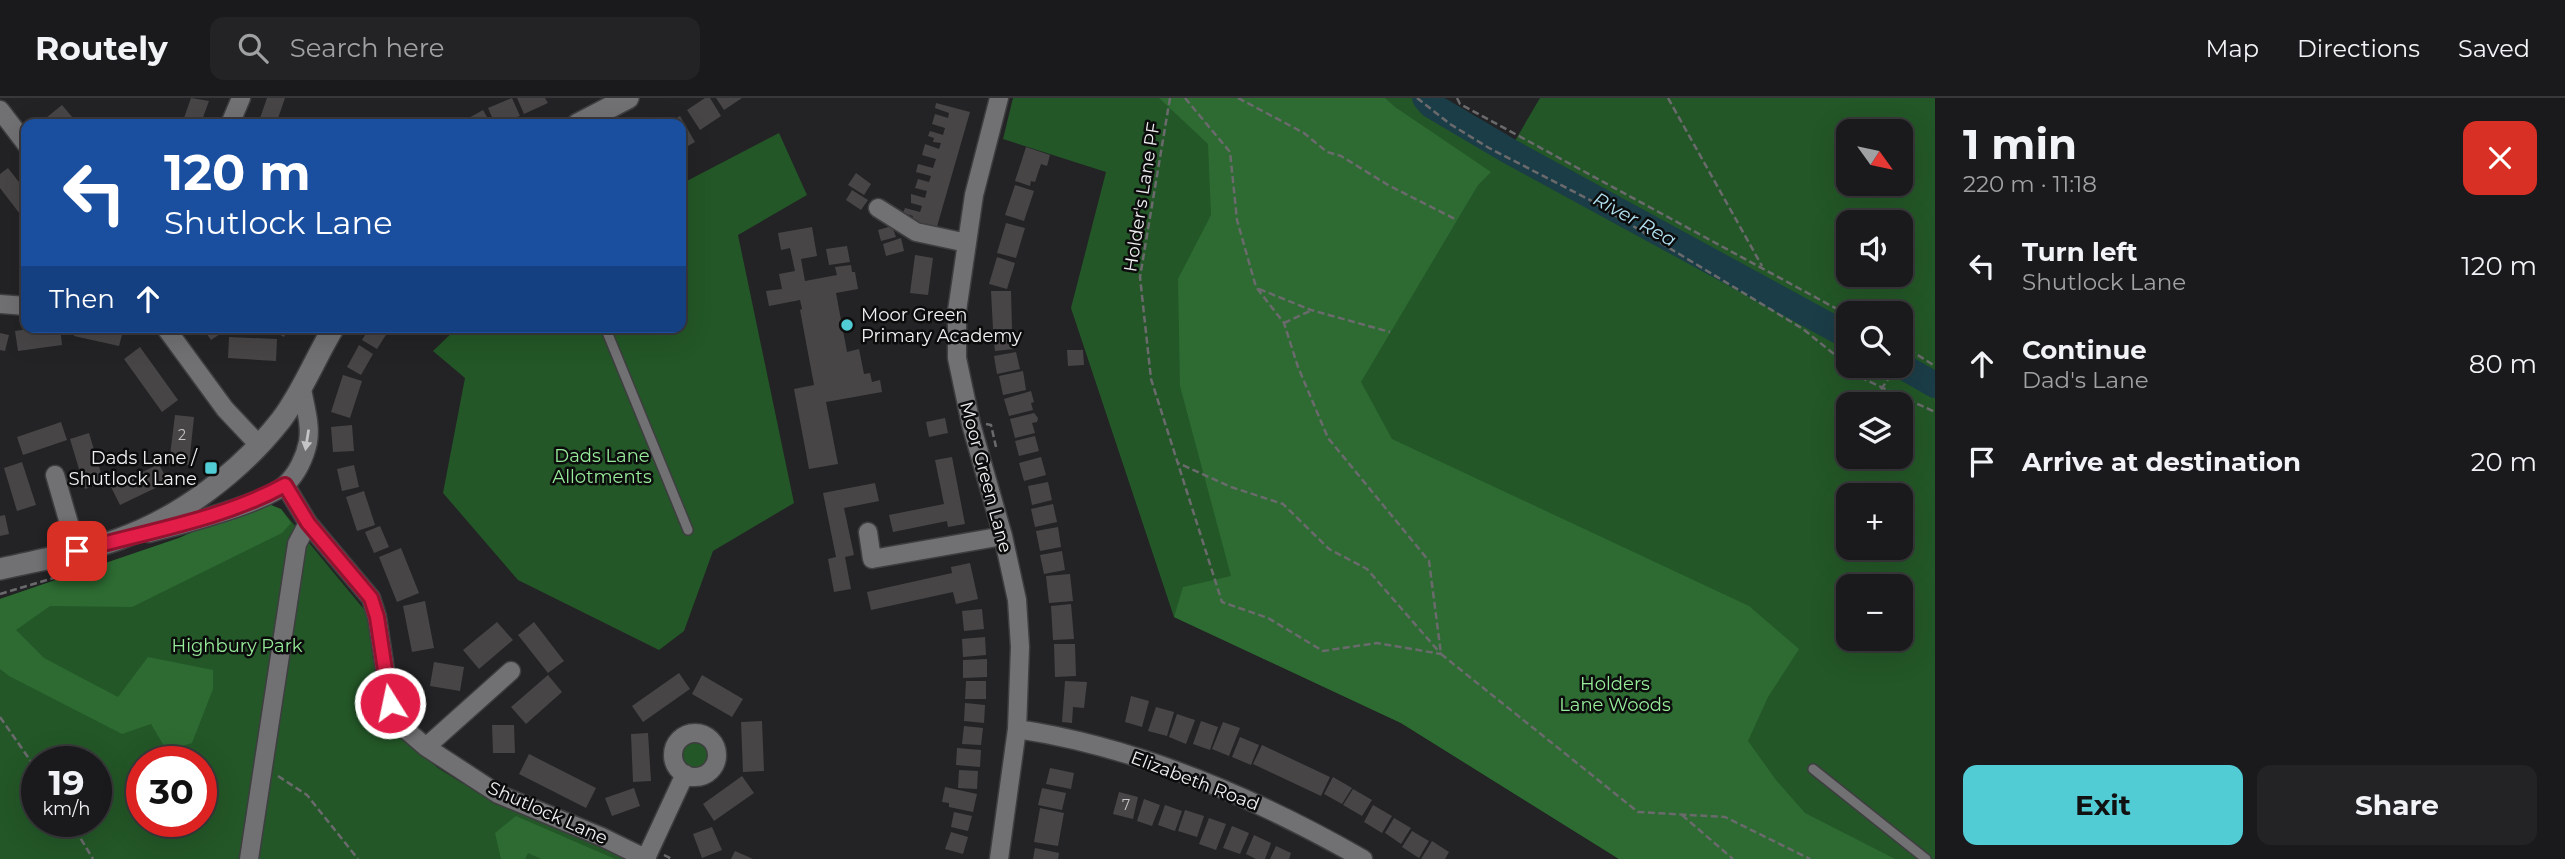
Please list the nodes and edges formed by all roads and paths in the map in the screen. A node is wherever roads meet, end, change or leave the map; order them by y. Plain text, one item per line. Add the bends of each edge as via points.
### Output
1 (241, 98) edge
2 (628, 98) edge
3 (999, 98) edge
4 (1170, 98) edge
5 (1185, 98) edge
6 (1238, 98) edge
7 (1417, 98) edge
8 (1457, 98) edge
9 (1668, 98) edge
10 (0, 110) edge
11 (232, 119) edge
12 (588, 119) edge
13 (21, 137) edge
14 (878, 208) dead end
15 (1455, 219) dead end
16 (967, 243) junction
17 (1762, 266) junction
18 (1256, 287) junction
19 (0, 304) edge
20 (21, 306) edge
21 (1836, 308) edge
22 (1311, 310) junction
23 (1284, 323) junction
24 (1390, 332) dead end
25 (169, 333) edge
26 (331, 333) edge
27 (606, 333) edge
28 (1913, 352) edge
29 (1935, 366) edge
30 (1889, 378) edge
31 (1882, 388) junction
32 (302, 389) junction
33 (1877, 392) edge
34 (1935, 412) edge
35 (259, 445) junction
36 (1178, 463) junction
37 (55, 475) dead end
38 (285, 485) junction
39 (308, 523) junction
40 (688, 530) dead end
41 (868, 532) dead end
42 (1003, 536) junction
43 (120, 539) junction
44 (77, 551) junction
45 (0, 569) edge
46 (1441, 654) junction
47 (511, 671) dead end
48 (0, 717) edge
49 (1017, 729) junction
50 (21, 747) edge
51 (426, 747) junction
52 (264, 766) junction
53 (1813, 769) dead end
54 (685, 774) dead end
55 (1681, 814) junction
56 (80, 837) edge
57 (93, 859) edge
58 (249, 859) edge
59 (358, 859) edge
60 (647, 859) edge
61 (999, 859) edge
62 (1363, 859) edge
63 (1732, 859) edge
64 (1810, 859) edge
65 (1926, 859) edge

1 - 11 street
2 - 12 street
3 - 16 street, Moor Green Lane via 974,195
4 - 36 path, Holder's Lane PF via 1140,277 1151,379
5 - 18 path via 1230,152 1237,220
6 - 15 path via 1304,133 1326,152
7 - 31 path via 1489,149 1580,194 1763,304
8 - 17 path via 1460,104
9 - 17 path
10 - 13 street
14 - 16 street via 916,232
16 - 42 street, Moor Green Lane via 957,311 957,358
17 - 21 path
18 - 22 path
18 - 23 path
19 - 20 street
22 - 23 path
22 - 24 path
23 - 46 path via 1328,438 1429,561
25 - 35 street via 225,409
26 - 32 street
27 - 40 lane
28 - 29 path
30 - 31 path
31 - 33 path
31 - 34 path
32 - 35 street
32 -> 38 street via 308,444 300,466
35 - 43 street via 187,504
36 - 46 path, Holder's Lane PF via 1283,504 1329,549 1367,569
36 - 46 path, Holder's Lane PF via 1222,602 1268,618 1323,651 1377,643
37 - 44 street
38 - 39 street, Shutlock Lane
38 - 43 street via 254,502
39 - 51 street, Shutlock Lane via 371,598 390,703 404,728
39 - 52 street via 297,544
41 - 42 street via 872,559
42 - 49 street, Moor Green Lane via 1017,600
43 - 44 street
44 - 45 street
46 - 55 path, Holder's Lane PF via 1637,812
47 - 51 street
48 - 50 path
49 - 61 street, Moor Green Lane
49 - 62 street, Elizabeth Road via 1052,734 1168,768 1275,812
51 - 60 street, Shutlock Lane via 498,794
52 - 58 street
52 - 59 path via 307,795
53 - 65 lane
54 - 60 street
55 - 63 path
55 - 64 path, Holder's Lane PF via 1726,817
56 - 57 path

